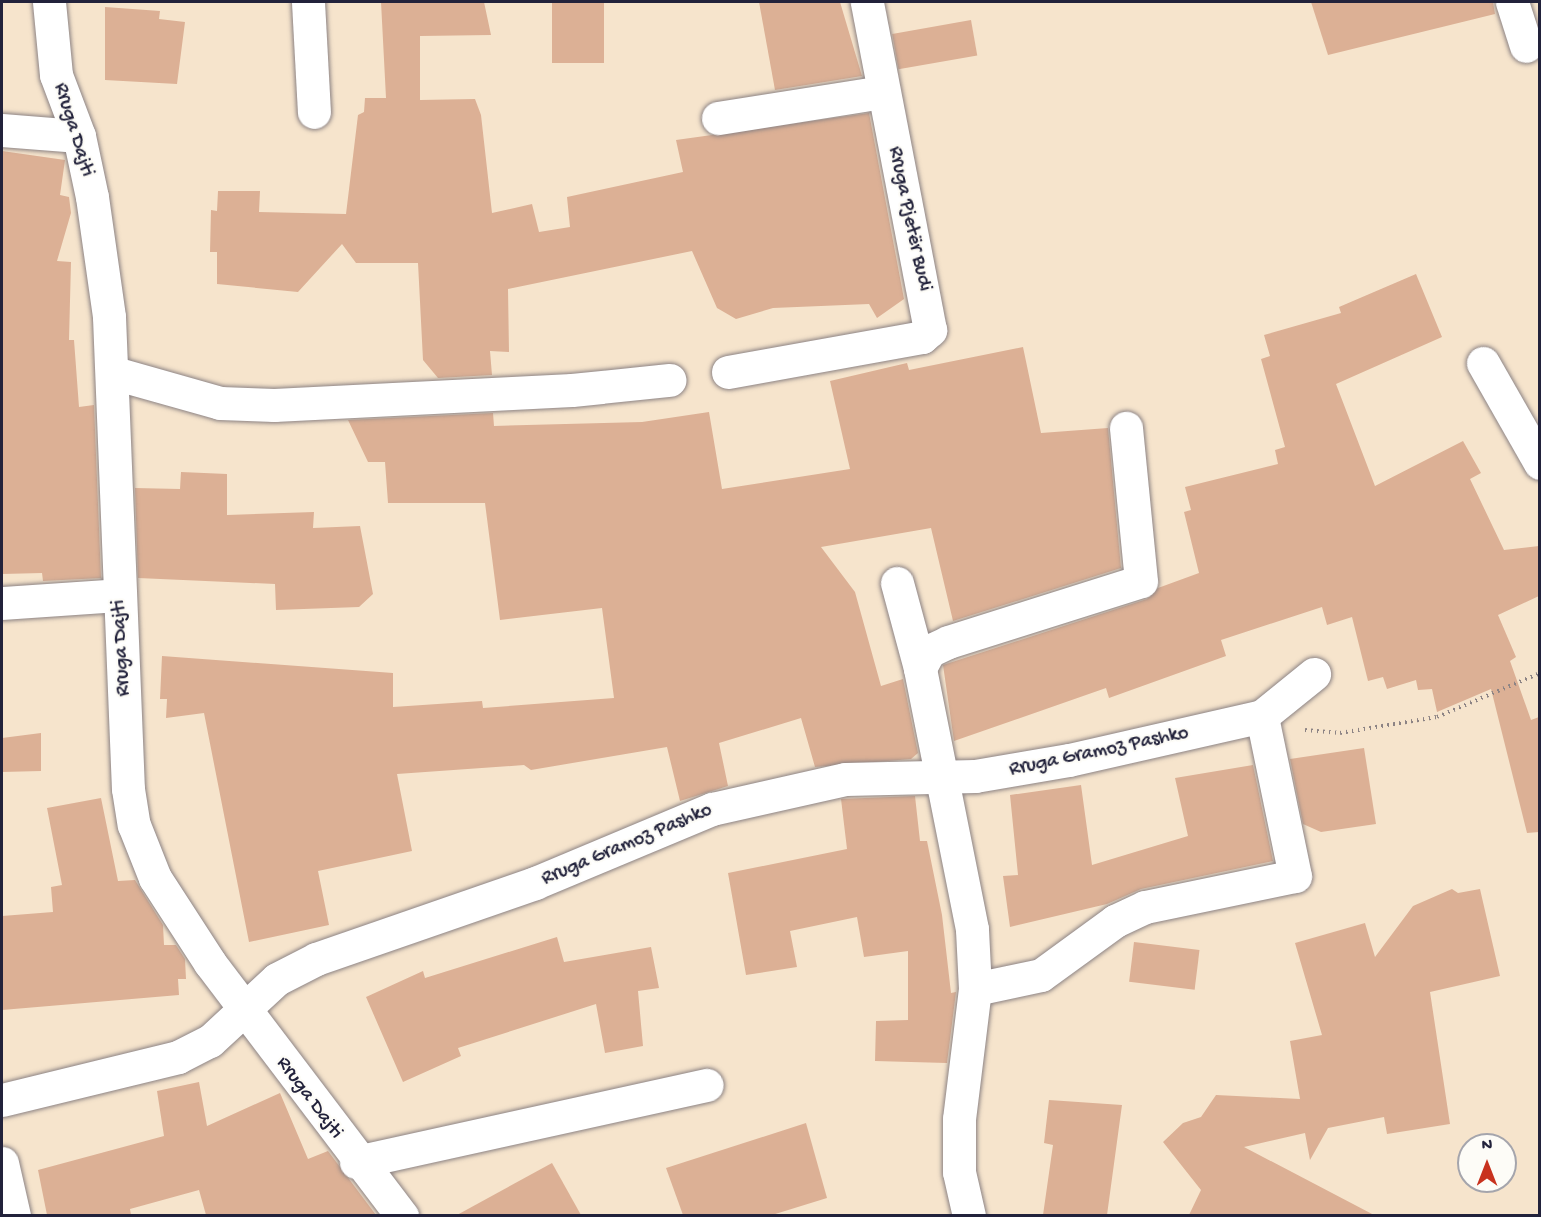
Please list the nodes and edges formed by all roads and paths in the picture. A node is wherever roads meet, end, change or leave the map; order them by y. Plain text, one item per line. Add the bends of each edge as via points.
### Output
1 (49, 2) edge
2 (308, 2) edge
3 (867, 2) edge
4 (1512, 2) edge
5 (1526, 46) dead end
6 (882, 92) junction
7 (314, 112) dead end
8 (718, 118) dead end
9 (2, 130) edge
10 (79, 136) junction
11 (1483, 363) dead end
12 (728, 372) dead end
13 (114, 373) junction
14 (669, 380) dead end
15 (1126, 428) dead end
16 (1539, 463) edge
17 (897, 583) dead end
18 (120, 595) junction
19 (2, 603) edge
20 (920, 668) junction
21 (1539, 673) edge
22 (1314, 674) dead end
23 (1262, 716) junction
24 (1340, 733) dead end
25 (944, 777) junction
26 (975, 989) junction
27 (244, 1013) junction
28 (706, 1085) dead end
29 (2, 1100) edge
30 (356, 1162) junction
31 (2, 1163) edge
32 (14, 1215) edge
33 (402, 1215) edge
34 (969, 1215) edge

1 - 10 street, Rruga Dajti via 56,75
2 - 7 street
3 - 6 street, Rruga Pjetër Budi
4 - 5 street
6 - 8 street
6 - 12 street, Rruga Pjetër Budi via 930,330 922,337
9 - 10 street
10 - 13 street, Rruga Dajti via 92,197
11 - 16 street
13 - 14 street via 220,403 274,405 572,390
13 - 18 street, Rruga Dajti
15 - 20 street via 1141,580 948,642 928,651
17 - 20 street
18 - 19 street
18 - 27 street, Rruga Dajti via 134,825 155,878
20 - 25 street
21 - 24 path via 1437,717
22 - 23 street, Rruga Gramoz Pashko
23 - 25 street, Rruga Gramoz Pashko via 1069,760
23 - 26 street via 1295,876 1145,907 1116,921 1041,975
25 - 26 street via 969,895
25 - 27 street, Rruga Gramoz Pashko via 845,779 712,809 536,883 316,959 278,979
26 - 34 street via 959,1119 959,1172
27 - 29 street, Rruga Gramoz Pashko via 210,1041 178,1057
27 - 30 street, Rruga Dajti
28 - 30 street
30 - 33 street, Rruga Dajti
31 - 32 street

